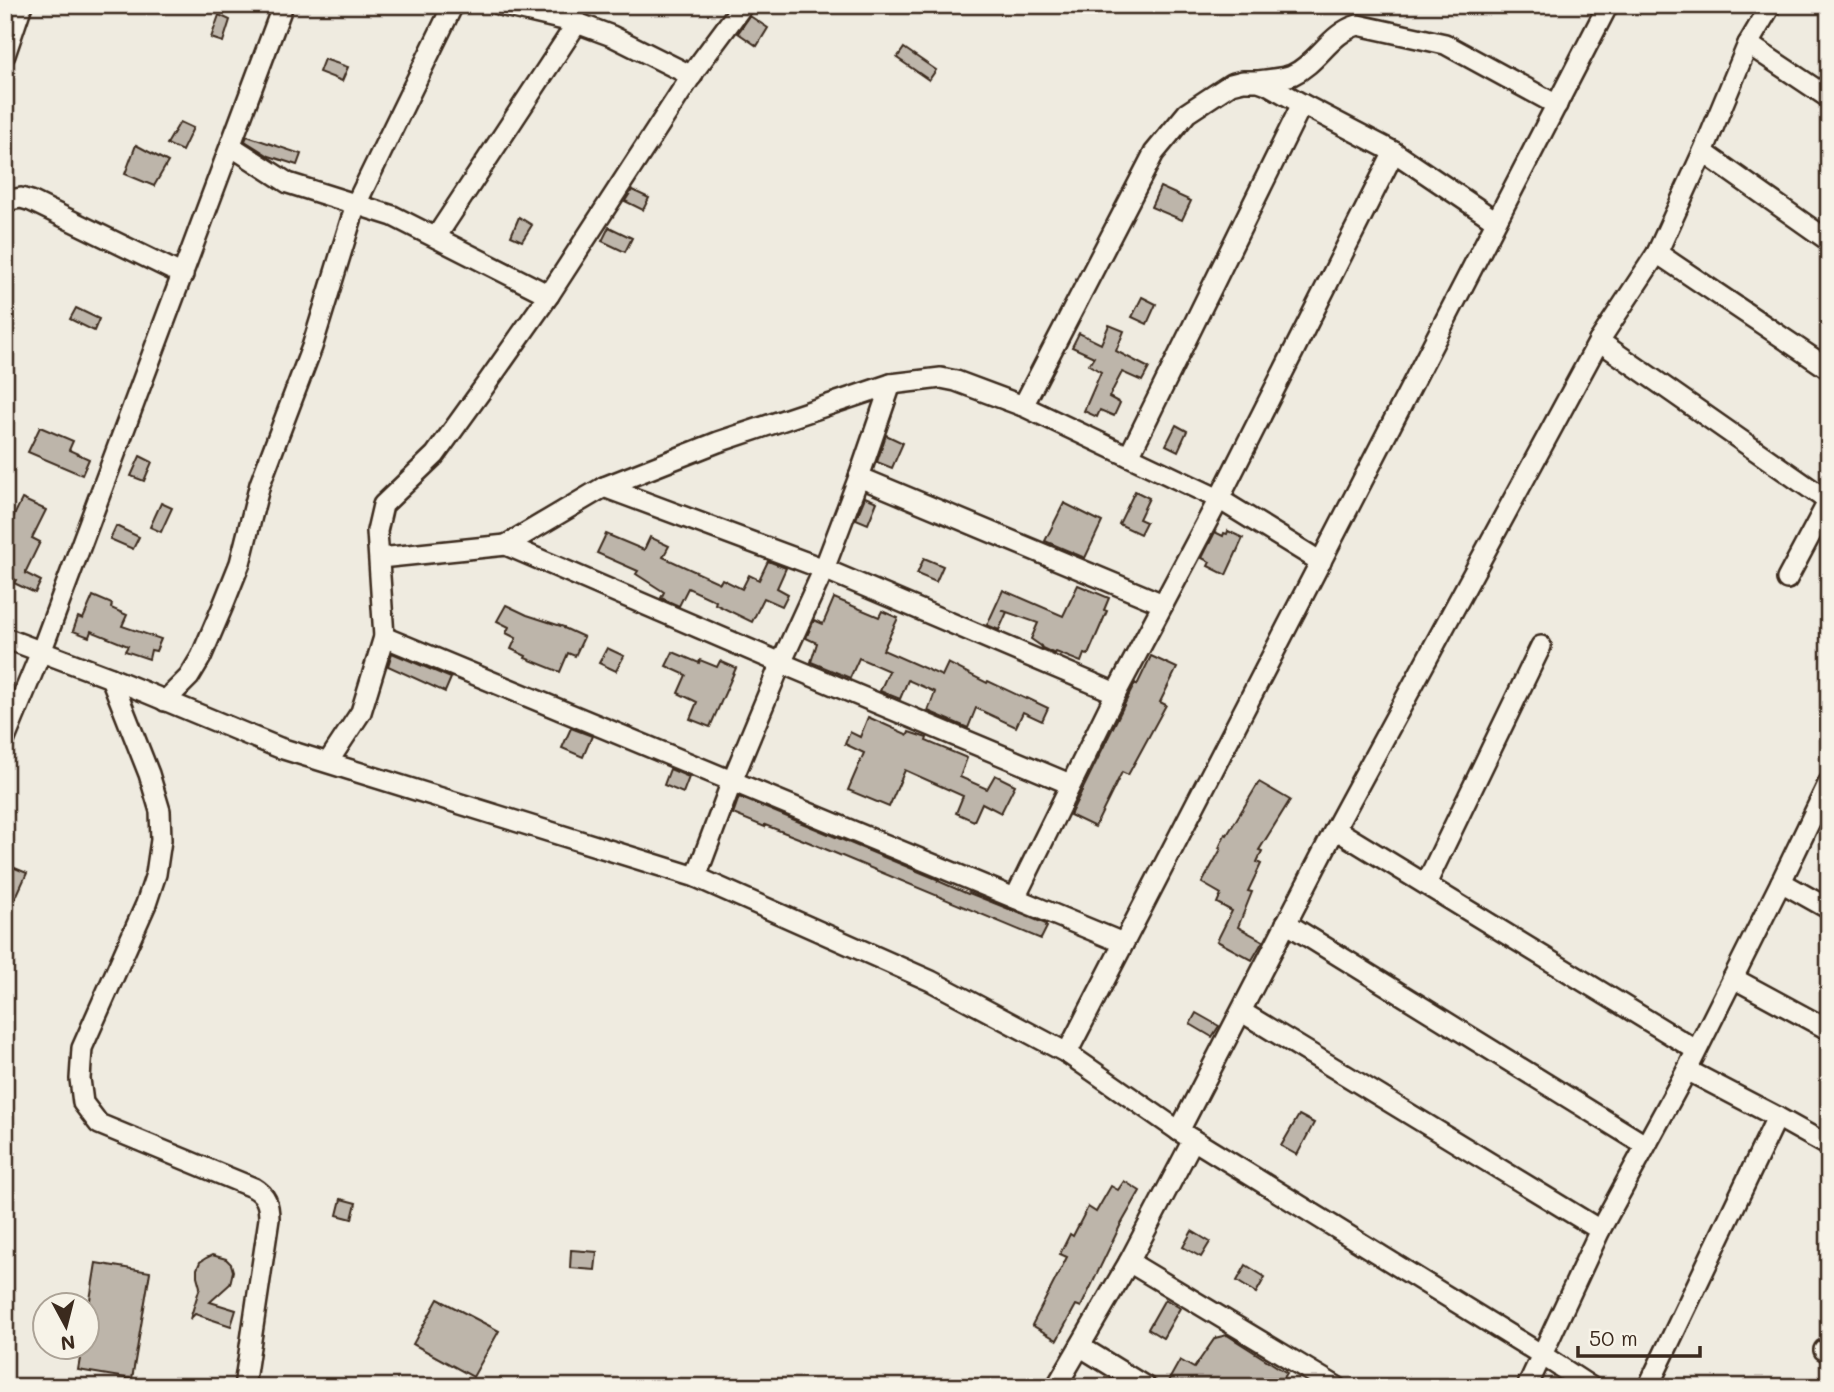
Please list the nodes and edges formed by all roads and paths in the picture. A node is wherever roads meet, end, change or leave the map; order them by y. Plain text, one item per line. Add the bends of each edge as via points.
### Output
1 (22, 5) edge
2 (283, 5) edge
3 (453, 5) edge
4 (500, 5) edge
5 (743, 5) edge
6 (1608, 5) edge
7 (1771, 5) edge
8 (578, 23) junction
9 (1748, 44) junction
10 (5, 55) edge
11 (692, 76) junction
12 (1259, 81) junction
13 (1829, 98) edge
14 (1302, 104) junction
15 (1557, 105) junction
16 (231, 146) junction
17 (1394, 152) junction
18 (1703, 152) junction
19 (5, 201) edge
20 (356, 205) junction
21 (1496, 221) junction
22 (436, 237) junction
23 (1829, 241) edge
24 (1657, 253) junction
25 (183, 275) junction
26 (549, 295) junction
27 (1599, 341) junction
28 (1829, 369) edge
29 (891, 384) junction
30 (1023, 406) junction
31 (1129, 456) junction
32 (859, 477) junction
33 (604, 487) junction
34 (1219, 499) junction
35 (1829, 500) edge
36 (506, 545) junction
37 (380, 558) junction
38 (1321, 562) junction
39 (824, 569) junction
40 (1787, 579) dead end
41 (1163, 604) junction
42 (384, 637) junction
43 (5, 638) edge
44 (1541, 646) dead end
45 (41, 652) junction
46 (781, 663) junction
47 (111, 678) junction
48 (1116, 693) junction
49 (165, 701) junction
50 (5, 739) edge
51 (328, 762) junction
52 (732, 781) junction
53 (1070, 785) junction
54 (1827, 791) edge
55 (1335, 829) junction
56 (696, 877) junction
57 (1782, 882) junction
58 (1426, 884) junction
59 (1015, 898) junction
60 (1829, 909) edge
61 (1286, 923) junction
62 (1123, 943) junction
63 (1733, 978) junction
64 (1242, 1012) junction
65 (1829, 1030) edge
66 (1696, 1050) junction
67 (1067, 1053) junction
68 (1686, 1070) junction
69 (1777, 1117) junction
70 (1186, 1135) junction
71 (1645, 1145) junction
72 (1829, 1146) edge
73 (1600, 1230) junction
74 (1129, 1262) junction
75 (1081, 1347) junction
76 (1542, 1355) junction
77 (244, 1387) edge
78 (1056, 1387) edge
79 (1146, 1387) edge
80 (1337, 1387) edge
81 (1527, 1387) edge
82 (1591, 1387) edge
83 (1648, 1387) edge

1 - 10 street
2 - 16 street
3 - 20 street
4 - 8 street
5 - 11 street
6 - 15 street
7 - 9 street
8 - 11 street
8 - 22 street
9 - 13 street
9 - 18 street
11 - 26 street
12 - 14 street
12 - 15 street via 1295,74 1346,28 1358,25 1445,44
12 - 30 street via 1231,84 1187,113 1154,153
14 - 17 street
14 - 31 street
15 - 21 street
16 - 20 street via 288,183
16 - 25 street
17 - 21 street
17 - 34 street
18 - 23 street
18 - 24 street
19 - 25 street via 31,201
20 - 22 street via 393,216
20 - 49 street via 312,347 260,484 240,563 201,657
21 - 38 street
22 - 26 street
24 - 27 street
24 - 28 street
25 - 45 street
26 - 37 street via 435,455 383,505 377,531
27 - 35 street
27 - 55 street
29 - 30 street via 941,378
29 - 32 street
29 - 33 street via 718,442
30 - 31 street
31 - 34 street
32 - 39 street
32 - 41 street
33 - 36 street
33 - 39 street
34 - 38 street
34 - 41 street
35 - 40 street
36 - 37 street
36 - 46 street
37 - 42 street
38 - 62 street
39 - 46 street
39 - 48 street
41 - 48 street
42 - 51 street via 361,712
42 - 52 street
43 - 45 street
44 - 58 street
45 - 47 street
45 - 50 street
46 - 52 street
46 - 53 street
47 - 49 street
47 - 77 street via 149,774 160,811 162,839 146,904 82,1048 79,1079 83,1104 99,1124 254,1188 266,1200 269,1219
48 - 53 street
49 - 51 street via 280,748
51 - 56 street
52 - 56 street
52 - 59 street
53 - 59 street
54 - 57 street
55 - 58 street
55 - 61 street
56 - 67 street via 931,981
57 - 60 street
57 - 63 street
58 - 66 street
59 - 62 street
61 - 64 street
61 - 71 street
62 - 67 street
63 - 65 street
63 - 66 street
64 - 70 street
64 - 73 street
66 - 68 street
67 - 70 street
68 - 69 street
68 - 71 street
69 - 72 street
69 - 83 street
70 - 74 street
70 - 76 street
71 - 73 street
73 - 76 street
74 - 75 street
74 - 80 street
75 - 78 street
75 - 79 street
76 - 81 street
76 - 82 street

